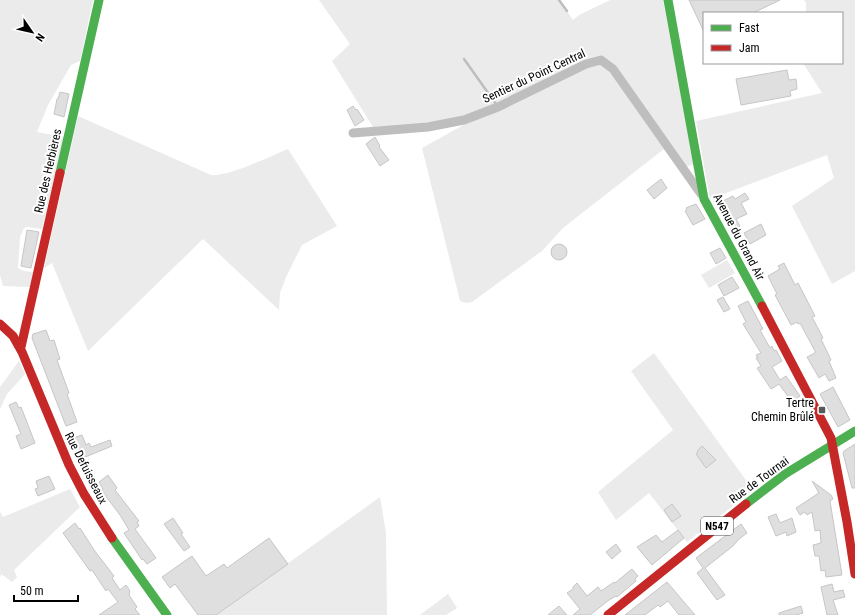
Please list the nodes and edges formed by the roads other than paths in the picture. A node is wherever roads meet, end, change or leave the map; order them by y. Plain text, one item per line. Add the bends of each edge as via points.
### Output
1 (99, 0) edge
2 (668, 0) edge
3 (353, 133) dead end
4 (704, 199) junction
5 (0, 324) edge
6 (21, 347) junction
7 (855, 431) edge
8 (832, 445) junction
9 (855, 574) edge
10 (167, 615) edge
11 (608, 615) edge

1 - 6 street, Rue des Herbières
2 - 4 street, Avenue du Grand Air
3 - 4 street, Sentier du Point Central via 428,127 464,120 586,64 601,60 613,69
4 - 8 street, Avenue du Grand Air via 831,438
5 - 6 street, Rue Defuisseaux
6 - 10 street, Rue Defuisseaux via 74,476 96,513
7 - 8 street, Rue de Tournai / N547
8 - 9 street, Avenue du Grand Air
8 - 11 street, Rue de Tournai / N547 via 786,474 734,513

